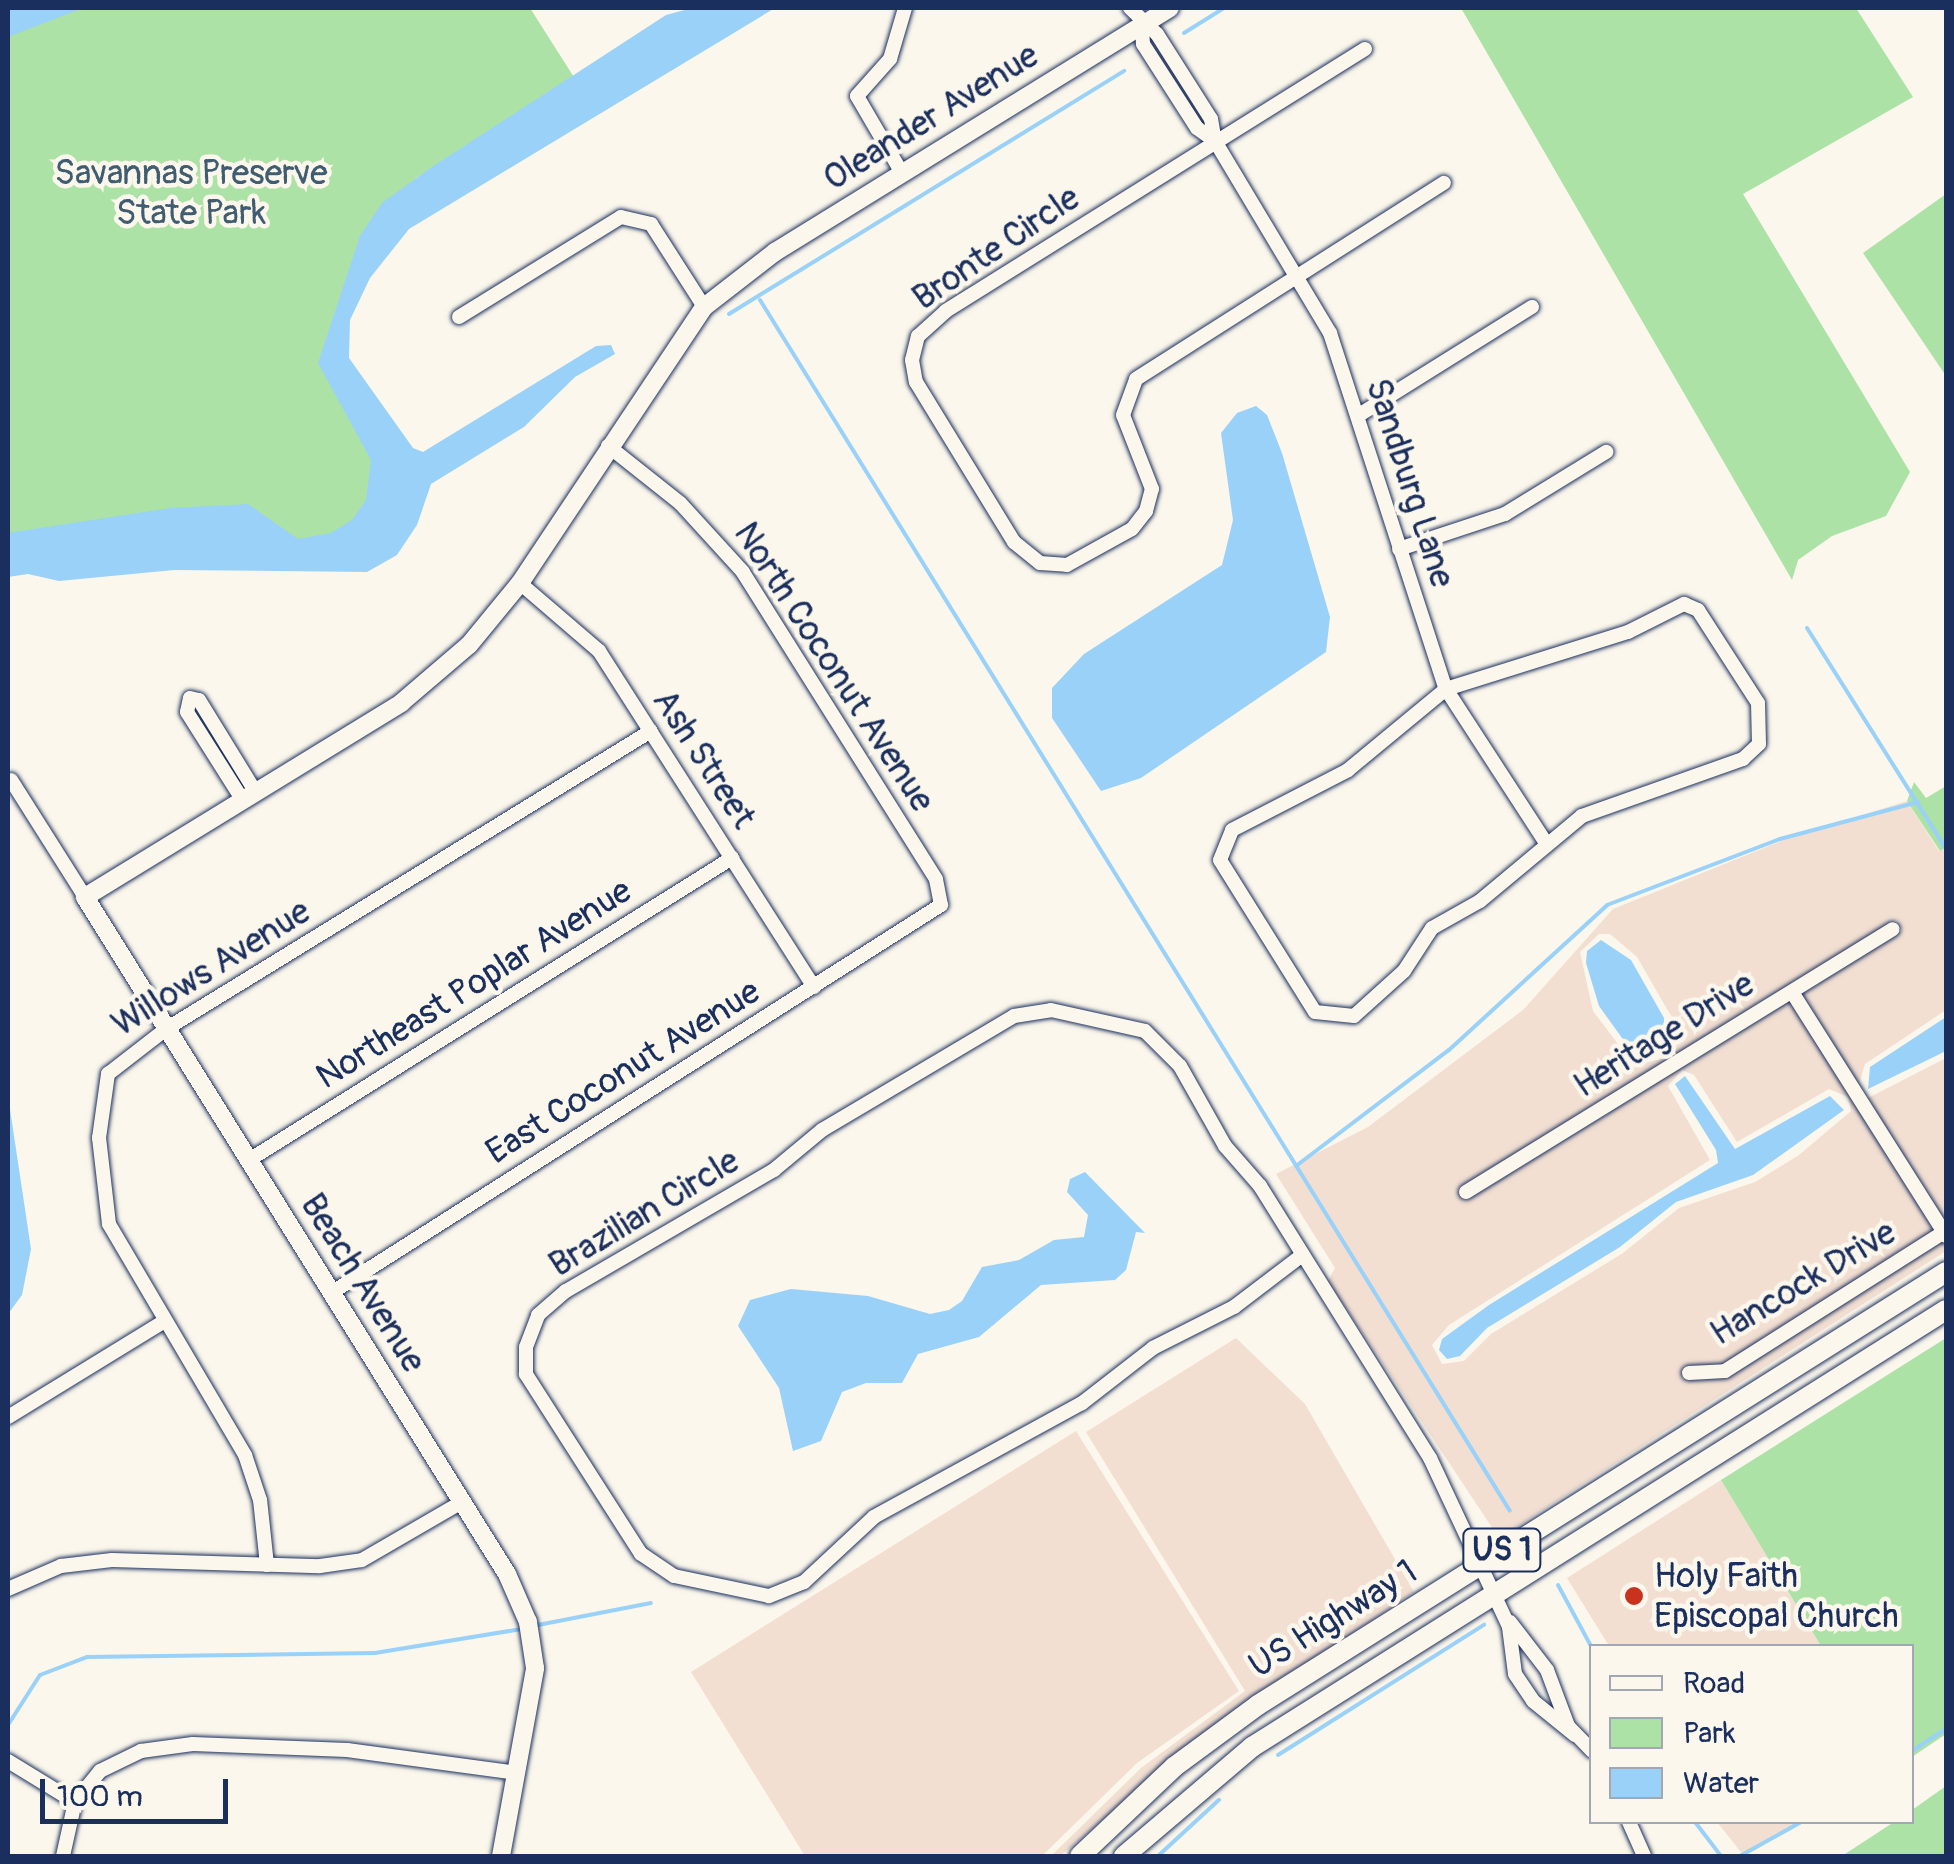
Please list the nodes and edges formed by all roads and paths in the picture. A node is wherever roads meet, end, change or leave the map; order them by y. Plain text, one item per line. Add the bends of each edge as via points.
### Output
1 (905, 8) edge
2 (1130, 8) edge
3 (1170, 8) edge
4 (1142, 26) junction
5 (1365, 49) dead end
6 (1215, 142) junction
7 (902, 174) junction
8 (1444, 183) dead end
9 (1296, 274) junction
10 (704, 306) junction
11 (1532, 308) dead end
12 (459, 317) dead end
13 (1359, 415) junction
14 (608, 446) junction
15 (1606, 452) dead end
16 (1399, 548) junction
17 (520, 583) junction
18 (1446, 688) junction
19 (650, 731) junction
20 (11, 780) dead end
21 (249, 795) junction
22 (1546, 843) junction
23 (732, 858) junction
24 (85, 897) junction
25 (943, 899) joint
26 (1893, 928) dead end
27 (814, 987) junction
28 (1792, 992) junction
29 (166, 1029) junction
30 (249, 1160) junction
31 (1466, 1192) dead end
32 (1945, 1234) edge
33 (1301, 1256) junction
34 (1946, 1272) edge
35 (331, 1292) junction
36 (1946, 1297) edge
37 (1941, 1313) edge
38 (163, 1322) junction
39 (1690, 1373) dead end
40 (8, 1417) edge
41 (462, 1502) junction
42 (267, 1565) junction
43 (1478, 1565) junction
44 (8, 1589) edge
45 (1495, 1592) junction
46 (1503, 1614) junction
47 (1575, 1735) junction
48 (1589, 1748) edge
49 (8, 1761) edge
50 (517, 1774) junction
51 (76, 1802) junction
52 (1631, 1824) edge
53 (63, 1856) edge
54 (501, 1856) edge
55 (1080, 1856) edge
56 (1124, 1856) edge
57 (1644, 1856) edge

1 - 7 street via 890,59 857,96
2 - 4 street, Sandburg Lane
3 - 4 street, Oleander Avenue
4 - 6 street, Sandburg Lane via 1157,34 1202,104
4 - 7 street, Oleander Avenue
5 - 6 street
6 - 9 street, Sandburg Lane
6 - 9 street, Bronte Circle via 946,311 918,336 916,382 1023,553 1048,566 1077,563 1139,522 1152,488 1125,426 1131,386 1152,364
7 - 10 street, Oleander Avenue
8 - 9 street
9 - 13 street, Sandburg Lane via 1330,333
10 - 12 street via 651,224 621,217
10 - 14 street, Oleander Avenue
11 - 13 street
13 - 16 street, Sandburg Lane
14 - 17 street, Oleander Avenue
14 - 25 street, North Coconut Avenue via 680,503 743,572
15 - 16 street via 1504,514
16 - 18 street, Sandburg Lane
17 - 19 street, Ash Street via 598,651
17 - 21 street, Oleander Avenue via 438,675
18 - 22 street, Sandburg Lane
18 - 22 street via 1628,632 1684,604 1698,610 1758,702 1759,744 1743,759 1617,799
18 - 22 street via 1348,770 1260,812 1232,830 1222,846 1230,880 1315,1012 1354,1016 1404,971 1432,928 1480,901
19 - 23 street, Ash Street
19 - 29 street, Willows Avenue
20 - 24 street, Beach Avenue
21 - 21 street via 200,700 190,698 187,712
21 - 24 street, Oleander Avenue
23 - 27 street, Ash Street
23 - 30 street, Northeast Poplar Avenue
24 - 29 street, Beach Avenue
25 - 27 street, East Coconut Avenue via 930,917
26 - 28 street, Heritage Drive
27 - 35 street, East Coconut Avenue
28 - 31 street, Heritage Drive
28 - 32 street
29 - 30 street, Beach Avenue
29 - 38 street, Willows Avenue via 108,1074 99,1138 109,1224
30 - 35 street, Beach Avenue
32 - 39 street, Hancock Drive via 1725,1371
33 - 33 street, Brazilian Circle via 1234,1307 1153,1348 1068,1411 874,1517 804,1582 768,1596 674,1576 641,1554 526,1374 526,1347 538,1315 566,1290 774,1170 822,1130 1014,1016 1051,1010 1146,1031 1180,1066 1225,1146 1260,1186
33 - 43 street, Brazilian Circle via 1430,1458
34 - 43 main road, US Highway 1 / US 1
35 - 41 street, Beach Avenue
36 - 37 main road
37 - 45 main road, US Highway 1 / US 1
38 - 40 street
38 - 42 street, Willows Avenue via 245,1455 260,1500
41 - 42 street via 362,1560
41 - 50 street, Beach Avenue via 507,1574 532,1638 535,1668
42 - 44 street via 112,1560 61,1566
43 - 45 street, Brazilian Circle
43 - 55 main road, US Highway 1 / US 1 via 1232,1722
45 - 46 street, Brazilian Circle
45 - 56 main road, US Highway 1 / US 1 via 1252,1747
46 - 47 street via 1538,1656
46 - 47 street via 1523,1688
47 - 48 street
49 - 51 street
50 - 51 street via 409,1754 193,1744 141,1751 100,1771
50 - 54 street, Beach Avenue
51 - 53 street
52 - 57 street

